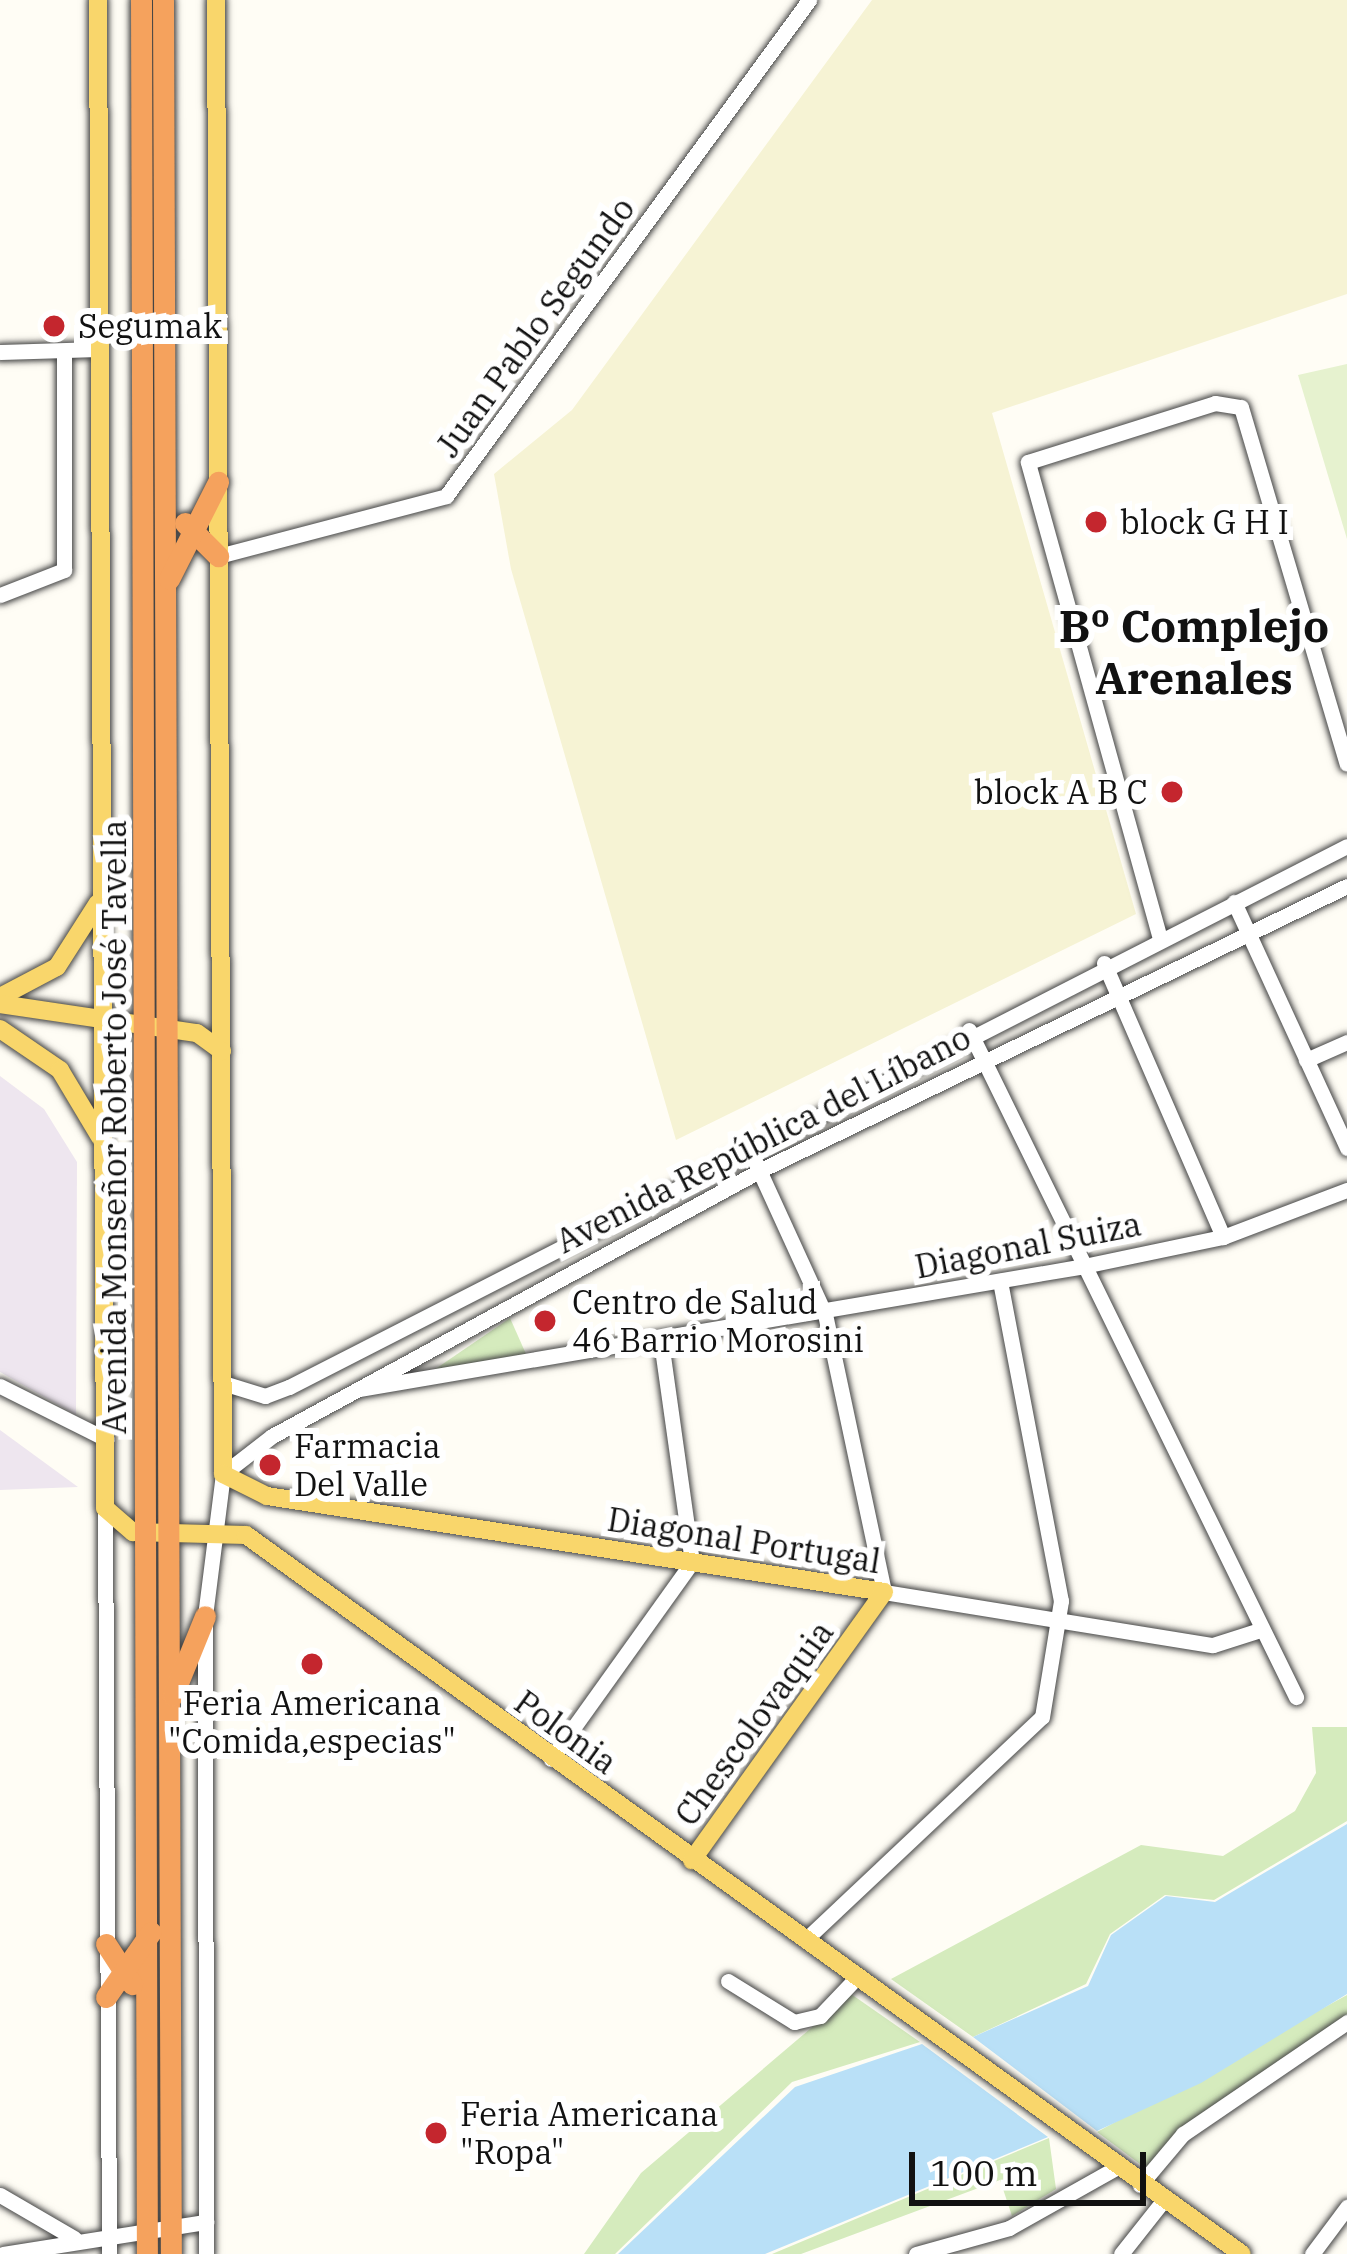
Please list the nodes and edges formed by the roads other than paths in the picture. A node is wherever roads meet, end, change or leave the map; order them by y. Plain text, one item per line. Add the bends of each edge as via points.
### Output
1 (98, 0) edge
2 (141, 0) edge
3 (163, 0) edge
4 (216, 0) edge
5 (809, 0) edge
6 (99, 349) junction
7 (64, 351) junction
8 (0, 352) edge
9 (218, 482) junction
10 (166, 505) junction
11 (193, 530) junction
12 (218, 556) junction
13 (166, 585) junction
14 (0, 595) edge
15 (1347, 764) edge
16 (1347, 846) edge
17 (1347, 886) edge
18 (103, 893) junction
19 (1234, 902) junction
20 (1246, 930) junction
21 (1159, 935) junction
22 (1104, 963) junction
23 (1117, 993) junction
24 (0, 1000) edge
25 (104, 1023) junction
26 (0, 1029) edge
27 (969, 1030) junction
28 (157, 1031) junction
29 (1347, 1042) edge
30 (223, 1051) junction
31 (982, 1059) junction
32 (1306, 1060) junction
33 (105, 1146) junction
34 (748, 1146) junction
35 (1347, 1148) edge
36 (761, 1170) junction
37 (1347, 1190) edge
38 (1223, 1237) junction
39 (1079, 1267) junction
40 (1000, 1281) junction
41 (825, 1314) junction
42 (661, 1342) junction
43 (223, 1383) junction
44 (0, 1387) edge
45 (358, 1389) junction
46 (106, 1439) junction
47 (223, 1474) junction
48 (105, 1508) junction
49 (216, 1526) junction
50 (158, 1533) junction
51 (692, 1562) junction
52 (884, 1592) junction
53 (205, 1616) junction
54 (1060, 1624) junction
55 (1257, 1631) junction
56 (1296, 1697) dead end
57 (168, 1706) junction
58 (551, 1759) junction
59 (692, 1860) junction
60 (152, 1932) junction
61 (805, 1940) junction
62 (106, 1944) junction
63 (124, 1973) junction
64 (857, 1977) junction
65 (728, 1981) dead end
66 (106, 1996) junction
67 (149, 2010) junction
68 (1347, 2022) edge
69 (1116, 2168) junction
70 (1140, 2185) junction
71 (0, 2195) edge
72 (1163, 2201) junction
73 (1347, 2207) edge
74 (206, 2222) junction
75 (170, 2225) junction
76 (147, 2227) junction
77 (110, 2233) junction
78 (74, 2238) junction
79 (3, 2254) edge
80 (110, 2254) edge
81 (147, 2254) edge
82 (171, 2254) edge
83 (206, 2254) edge
84 (916, 2254) edge
85 (1121, 2254) edge
86 (1242, 2254) edge
87 (1312, 2254) edge

1 - 6 main road
2 - 28 highway, Avenida Monseñor Roberto José Tavella
3 - 10 highway, Avenida Monseñor Roberto José Tavella
4 - 9 main road
5 - 12 street, Juan Pablo Segundo via 461,481 426,503
6 - 7 street
6 - 18 main road
7 - 8 street
7 - 14 street via 64,570
9 - 11 highway
9 - 12 main road
10 - 11 highway
10 - 13 highway, Avenida Monseñor Roberto José Tavella
11 - 12 highway
11 - 13 highway
12 - 30 main road
13 - 28 highway, Avenida Monseñor Roberto José Tavella
15 - 21 street via 1241,407 1215,403 1028,462
16 - 19 street, Avenida República del Líbano
17 - 20 street, Avenida República del Líbano
18 - 24 main road via 57,967
18 - 25 main road
19 - 20 street
19 - 21 street, Avenida República del Líbano
20 - 23 street, Avenida República del Líbano
20 - 32 street
21 - 22 street, Avenida República del Líbano
22 - 23 street
22 - 27 street, Avenida República del Líbano
23 - 31 street, Avenida República del Líbano
23 - 38 street
24 - 25 main road
25 - 28 main road
25 - 33 main road
26 - 33 main road via 60,1070
27 - 31 street
27 - 34 street, Avenida República del Líbano
28 - 30 main road via 207,1036
28 - 50 highway, Avenida Monseñor Roberto José Tavella
29 - 32 street
30 - 43 main road
31 - 36 street, Avenida República del Líbano
31 - 39 street
32 - 35 street
33 - 46 main road
34 - 36 street
34 - 43 street, Avenida República del Líbano via 289,1387 265,1396
36 - 41 street
36 - 45 street, Avenida República del Líbano
37 - 38 street, Diagonal Suiza
38 - 39 street, Diagonal Suiza
39 - 40 street, Diagonal Suiza
39 - 55 street
40 - 41 street, Diagonal Suiza
40 - 54 street
41 - 42 street, Diagonal Suiza
41 - 52 street
42 - 45 street, Diagonal Suiza
42 - 51 street
43 - 47 main road
44 - 46 street
45 - 47 street, Avenida República del Líbano
46 - 48 main road
47 - 49 street
47 - 51 main road, Diagonal Portugal via 268,1496
48 - 50 main road
48 - 62 street
49 - 50 main road
49 - 53 street
49 - 58 main road, Polonia via 257,1543
50 - 57 highway, Avenida Monseñor Roberto José Tavella
50 - 60 highway, Avenida Monseñor Roberto José Tavella
51 - 52 main road, Diagonal Portugal
51 - 58 street
52 - 54 street, Diagonal Portugal
52 - 59 main road, Chescolovaquia
53 - 57 highway
53 - 74 street
54 - 55 street, Diagonal Portugal via 1213,1645
54 - 61 street via 1034,1730
55 - 56 street
57 - 75 highway, Avenida Monseñor Roberto José Tavella
58 - 59 main road, Polonia
59 - 61 main road, Polonia
60 - 63 highway
60 - 67 highway, Avenida Monseñor Roberto José Tavella
61 - 64 main road, Polonia
62 - 63 highway
62 - 66 street
63 - 66 highway
63 - 67 highway
64 - 65 street via 820,2016 794,2022
64 - 69 main road, Polonia
66 - 77 street
67 - 76 highway, Avenida Monseñor Roberto José Tavella
68 - 70 street via 1183,2134
69 - 70 main road, Polonia
69 - 84 street via 1009,2228
70 - 72 main road, Polonia
71 - 78 street
72 - 85 street
72 - 86 main road, Polonia
73 - 87 street
74 - 75 street
74 - 83 street
75 - 76 street
75 - 82 highway, Avenida Monseñor Roberto José Tavella
76 - 77 street
76 - 81 highway, Avenida Monseñor Roberto José Tavella
77 - 78 street
77 - 80 street
78 - 79 street

